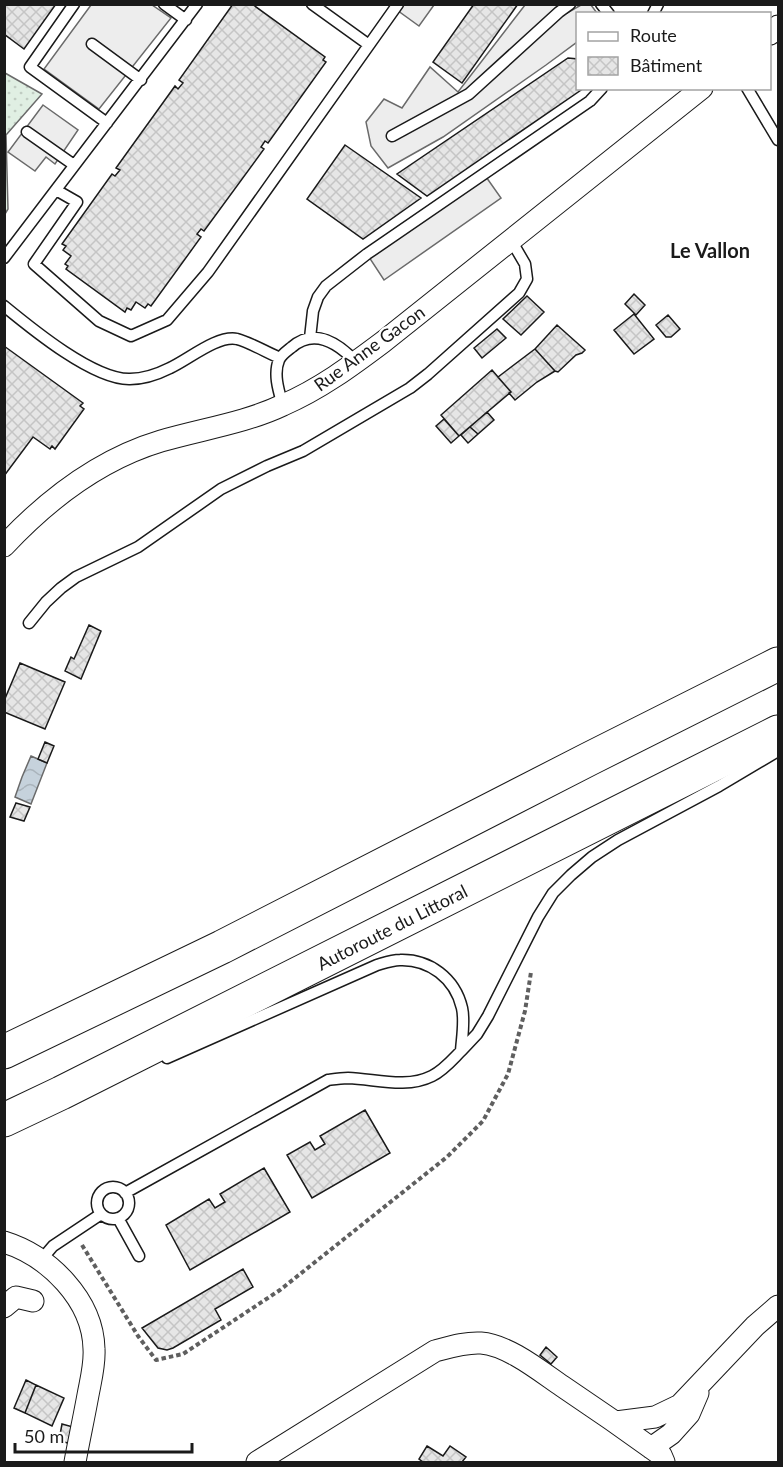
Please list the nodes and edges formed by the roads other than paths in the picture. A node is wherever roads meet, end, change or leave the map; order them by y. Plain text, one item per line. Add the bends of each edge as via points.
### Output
1 (74, 4) edge
2 (164, 4) edge
3 (197, 4) edge
4 (312, 4) edge
5 (398, 4) edge
6 (570, 4) edge
7 (186, 20) junction
8 (92, 44) dead end
9 (369, 45) junction
10 (141, 80) junction
11 (600, 90) edge
12 (699, 90) edge
13 (748, 90) edge
14 (107, 123) junction
15 (27, 132) dead end
16 (392, 136) dead end
17 (778, 140) edge
18 (74, 165) junction
19 (56, 189) junction
20 (511, 240) junction
21 (4, 258) edge
22 (4, 306) edge
23 (310, 338) junction
24 (280, 358) junction
25 (356, 362) junction
26 (282, 406) junction
27 (4, 546) edge
28 (29, 623) dead end
29 (778, 664) edge
30 (778, 732) edge
31 (778, 751) edge
32 (461, 1051) junction
33 (4, 1052) edge
34 (152, 1063) dead end
35 (129, 1070) dead end
36 (61, 1093) junction
37 (4, 1120) edge
38 (125, 1193) junction
39 (101, 1214) junction
40 (118, 1218) junction
41 (4, 1242) edge
42 (140, 1256) dead end
43 (41, 1260) junction
44 (33, 1301) dead end
45 (778, 1306) edge
46 (4, 1307) edge
47 (703, 1381) junction
48 (616, 1422) junction
49 (657, 1455) edge
50 (75, 1462) edge
51 (257, 1462) edge

1 - 14 lane via 30,68
2 - 7 lane
3 - 7 lane
4 - 9 lane
5 - 9 lane
6 - 16 lane via 469,94
7 - 10 lane
8 - 10 lane
9 - 19 lane via 208,272 167,320 131,336 99,321 34,264 77,202
10 - 14 lane
11 - 23 lane via 590,101 326,286 313,311
12 - 20 street, Rue Anne Gacon
13 - 17 lane
14 - 18 lane
15 - 18 lane
18 - 19 lane
19 - 21 lane
20 - 25 street, Rue Anne Gacon
20 - 28 lane via 525,264 527,279 519,293 429,374 327,438 221,489 138,547 76,577 46,602
22 - 24 lane via 89,368 130,380 171,368 223,340 236,339
23 - 24 lane
23 - 25 lane via 336,344
24 - 26 lane via 277,379
25 - 26 street, Rue Anne Gacon
26 - 27 street, Rue Anne Gacon via 160,441 112,462 50,504
29 - 33 highway via 222,947
30 - 36 highway, Autoroute du Littoral
31 - 32 lane via 618,840 571,875 553,893 538,917 488,1016
32 - 34 lane via 462,1008 454,989 431,966 398,960 376,965
32 - 38 lane via 445,1068 419,1081 328,1080
35 - 36 lane
36 - 37 highway, Autoroute du Littoral
38 - 39 lane via 111,1187 101,1192 97,1201
38 - 40 lane via 128,1207
39 - 40 lane
39 - 43 lane via 53,1246
40 - 42 lane
41 - 43 street
43 - 50 street via 55,1270 77,1298 92,1330 93,1367
44 - 46 street via 16,1297
45 - 47 street
47 - 48 street via 680,1405 655,1417
47 - 49 street via 688,1414
48 - 49 street
48 - 51 street via 508,1350 482,1343 459,1345 435,1351

